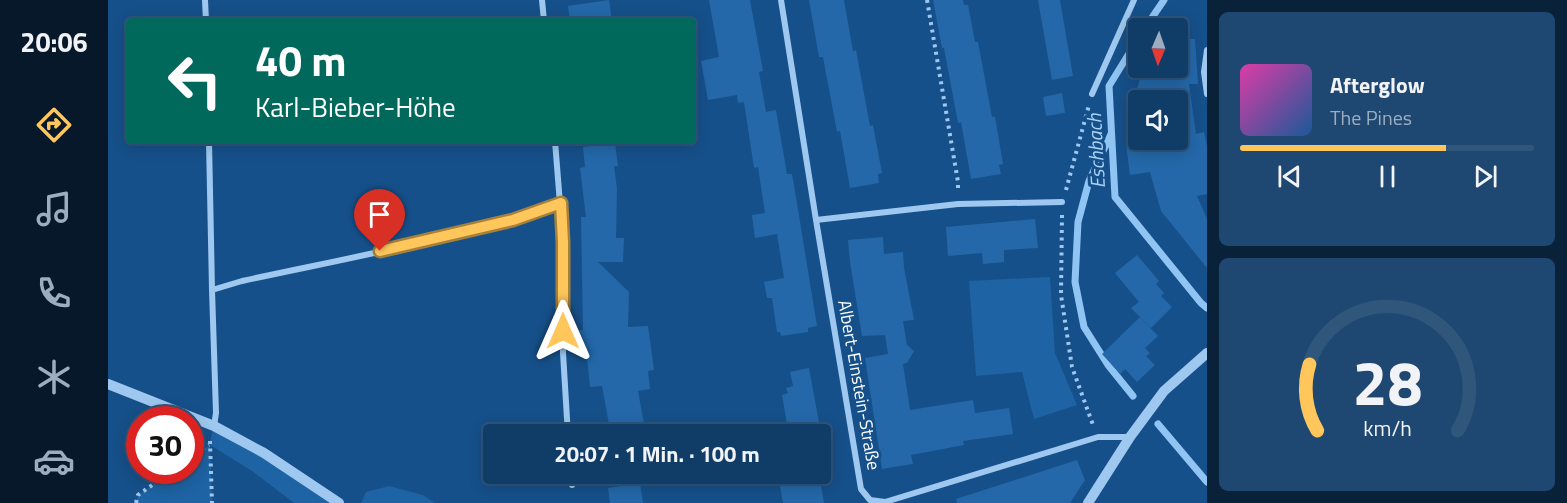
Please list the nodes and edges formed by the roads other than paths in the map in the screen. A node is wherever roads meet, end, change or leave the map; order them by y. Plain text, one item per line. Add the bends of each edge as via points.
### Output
1 (205, 0) edge
2 (542, 0) edge
3 (781, 0) edge
4 (1134, 0) edge
5 (206, 18) edge
6 (544, 18) edge
7 (1207, 50) edge
8 (1092, 94) road end
9 (1207, 94) edge
10 (209, 144) edge
11 (555, 144) edge
12 (1062, 202) road end
13 (561, 203) junction
14 (816, 220) junction
15 (212, 290) junction
16 (1207, 353) edge
17 (1202, 363) edge
18 (108, 384) edge
19 (567, 424) edge
20 (214, 426) junction
21 (1130, 437) junction
22 (339, 503) edge
23 (1088, 503) edge

1 - 5 street
2 - 6 street
3 - 14 street, Albert-Einstein-Straße
4 - 8 street
7 - 9 street
10 - 15 street
11 - 13 street
12 - 14 street via 958,204
13 - 15 street via 513,220
13 - 19 street
14 - 21 street, Albert-Einstein-Straße via 861,489 870,500 885,502 1098,437
15 - 20 street
16 - 17 street
17 - 21 street via 1164,391
18 - 20 street
20 - 22 street via 264,453
21 - 23 street

